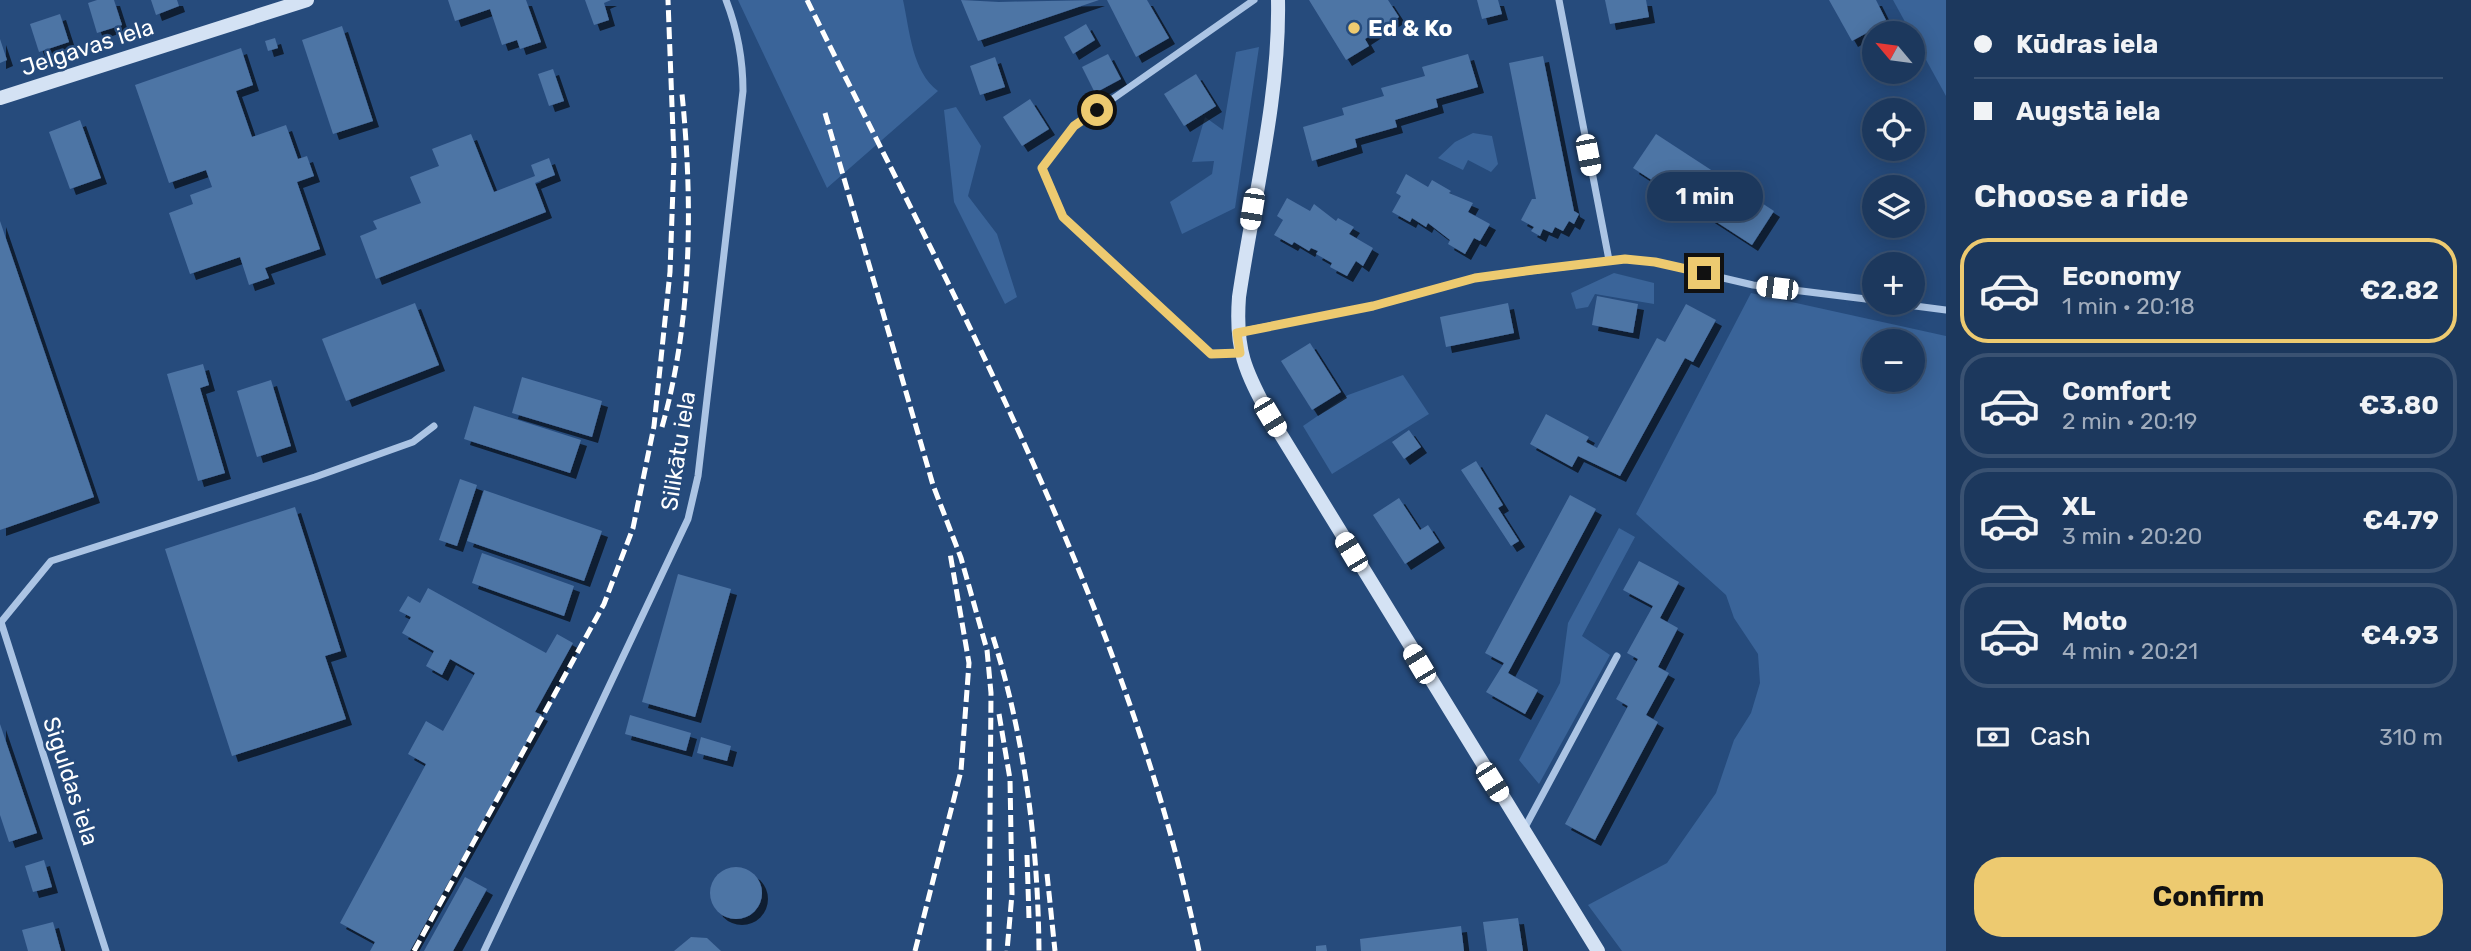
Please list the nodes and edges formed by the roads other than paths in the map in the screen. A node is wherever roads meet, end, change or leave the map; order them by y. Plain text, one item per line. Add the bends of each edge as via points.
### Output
1 (307, 0) edge
2 (726, 0) edge
3 (1254, 0) edge
4 (1278, 0) edge
5 (1559, 0) edge
6 (0, 99) edge
7 (1609, 260) junction
8 (1862, 299) edge
9 (1925, 307) edge
10 (1946, 310) edge
11 (1237, 333) junction
12 (1240, 353) junction
13 (433, 426) dead end
14 (1, 622) edge
15 (1617, 656) dead end
16 (1523, 832) junction
17 (106, 951) edge
18 (484, 951) edge
19 (1598, 951) edge

1 - 6 street, Jelgavas iela
2 - 18 street, Silikātu iela via 738,30 743,91 698,476 688,519
3 - 12 street via 1074,126 1042,168 1063,217 1211,354
4 - 11 street via 1274,70
5 - 7 street
7 - 8 street via 1655,262 1753,285
7 - 11 street via 1475,278 1373,306
9 - 10 street
11 - 12 street
12 - 16 street via 1270,417
13 - 14 street via 413,442 314,477 51,561
14 - 17 street, Siguldas iela
15 - 16 street
16 - 19 street

